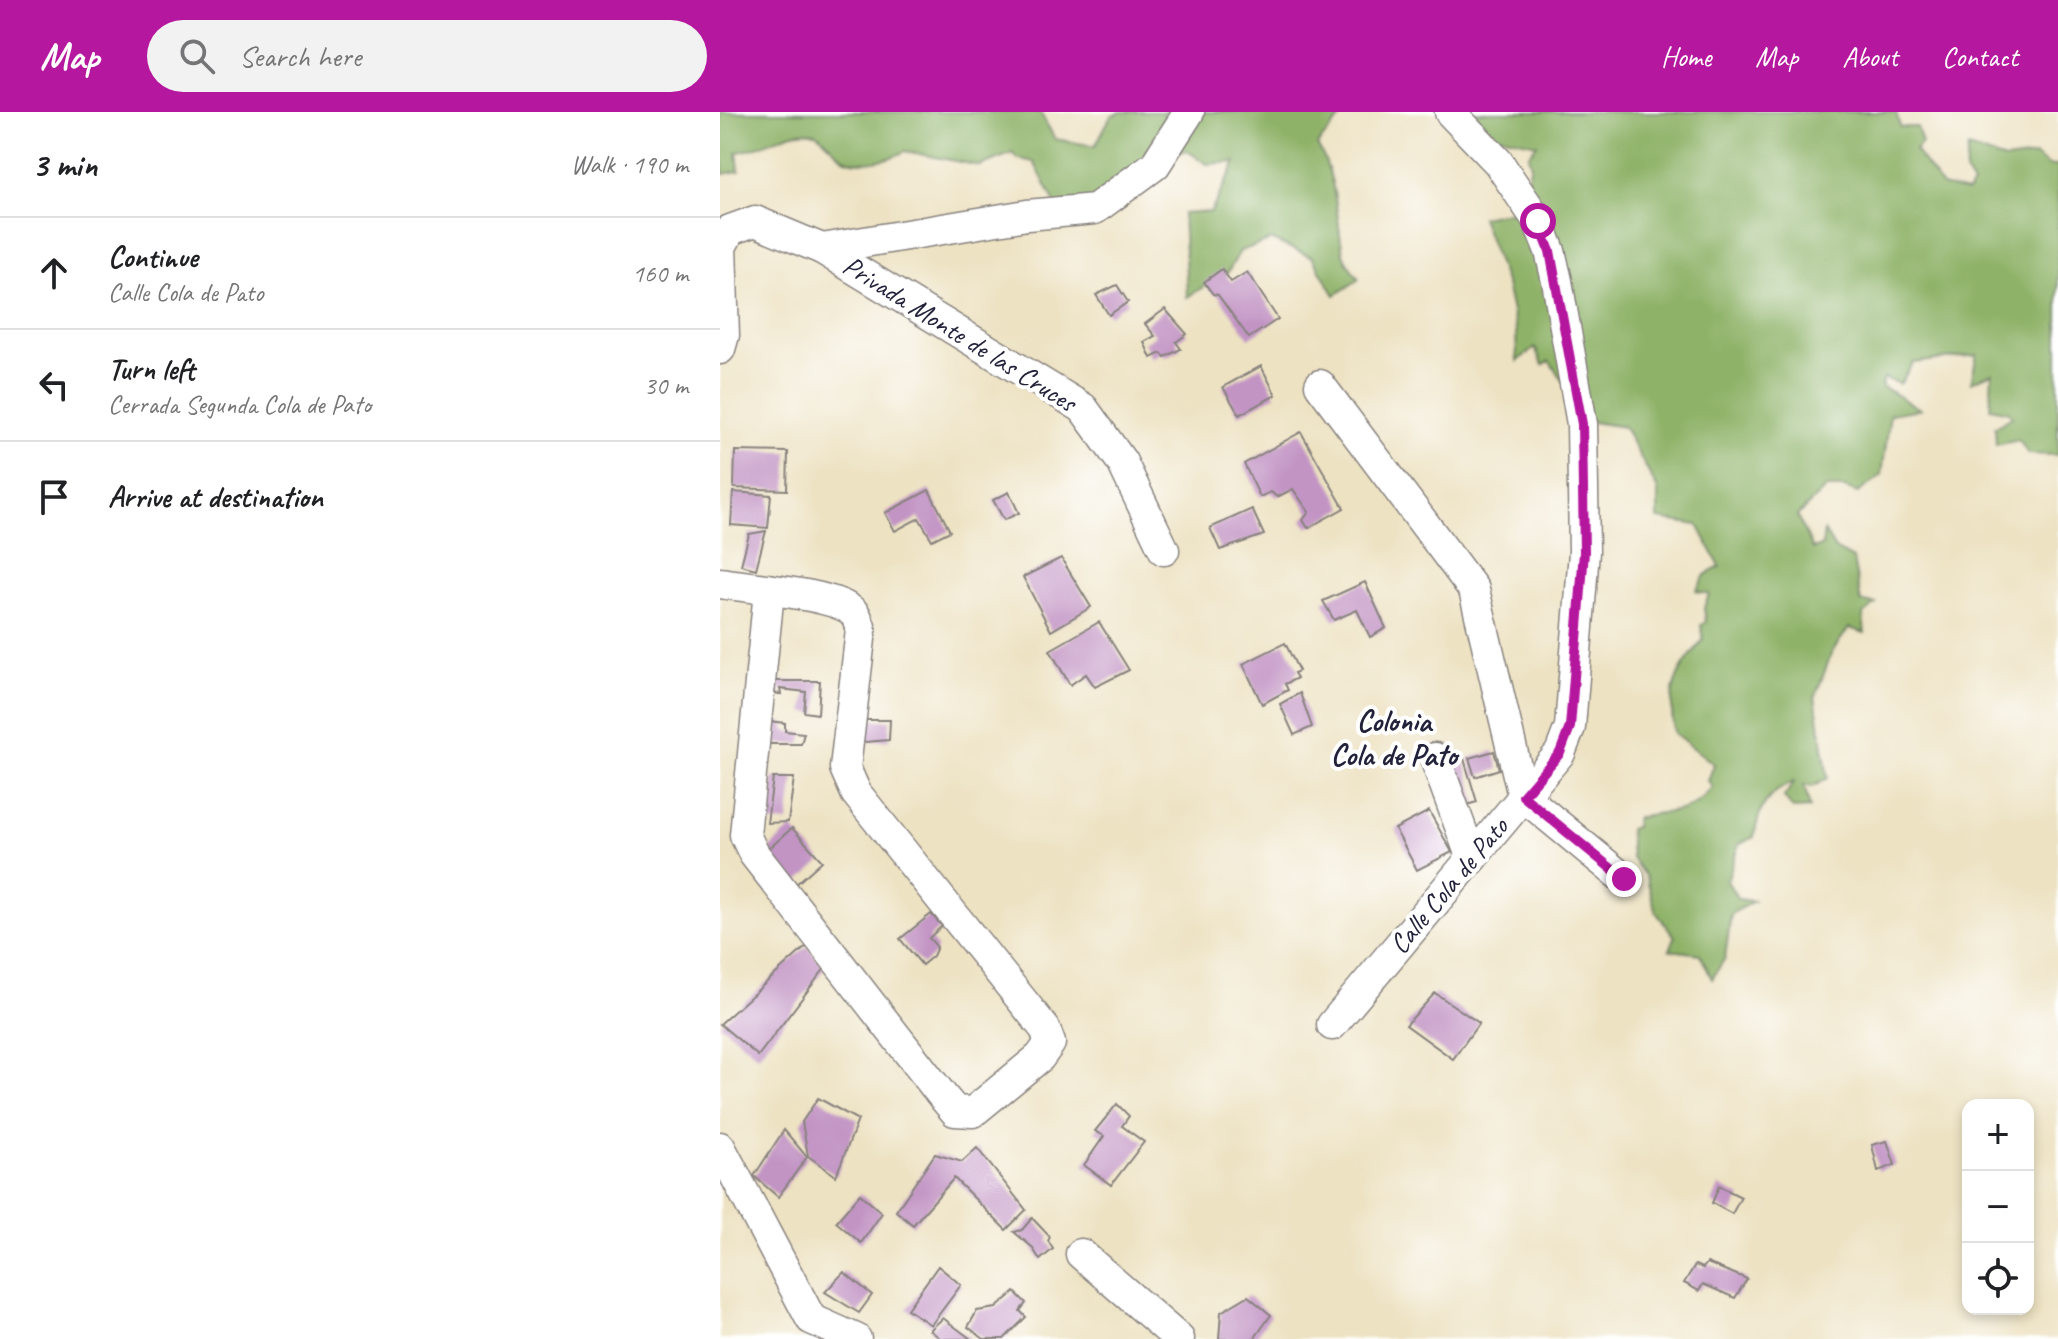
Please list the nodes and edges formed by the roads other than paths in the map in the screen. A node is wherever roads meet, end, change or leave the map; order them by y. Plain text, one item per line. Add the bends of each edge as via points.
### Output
1 (1189, 112) edge
2 (1450, 112) edge
3 (822, 249) junction
4 (720, 349) edge
5 (1320, 385) dead end
6 (1164, 550) dead end
7 (720, 583) edge
8 (769, 591) junction
9 (1435, 758) dead end
10 (1523, 796) junction
11 (1471, 856) junction
12 (1624, 879) dead end
13 (1332, 1025) dead end
14 (720, 1147) edge
15 (1081, 1254) dead end
16 (856, 1339) edge
17 (1179, 1339) edge

1 - 3 street via 1155,165 1095,209
2 - 10 street, Calle Cola de Pato via 1498,162 1542,231 1557,281 1582,424 1584,552 1570,727 1560,753
3 - 4 street, Privada Monte de las Cruces via 755,221 730,230 721,247
3 - 6 street, Privada Monte de las Cruces via 1083,408 1122,462
5 - 10 street via 1474,590
7 - 8 street
8 - 8 street via 840,603 856,614 861,630 845,768 856,793 1045,1029 1050,1043 1040,1057 973,1112 955,1111 944,1098 754,854 745,835
9 - 11 street
10 - 11 street, Calle Cola de Pato
10 - 12 street
11 - 13 street, Calle Cola de Pato
14 - 16 street via 811,1319
15 - 17 street

